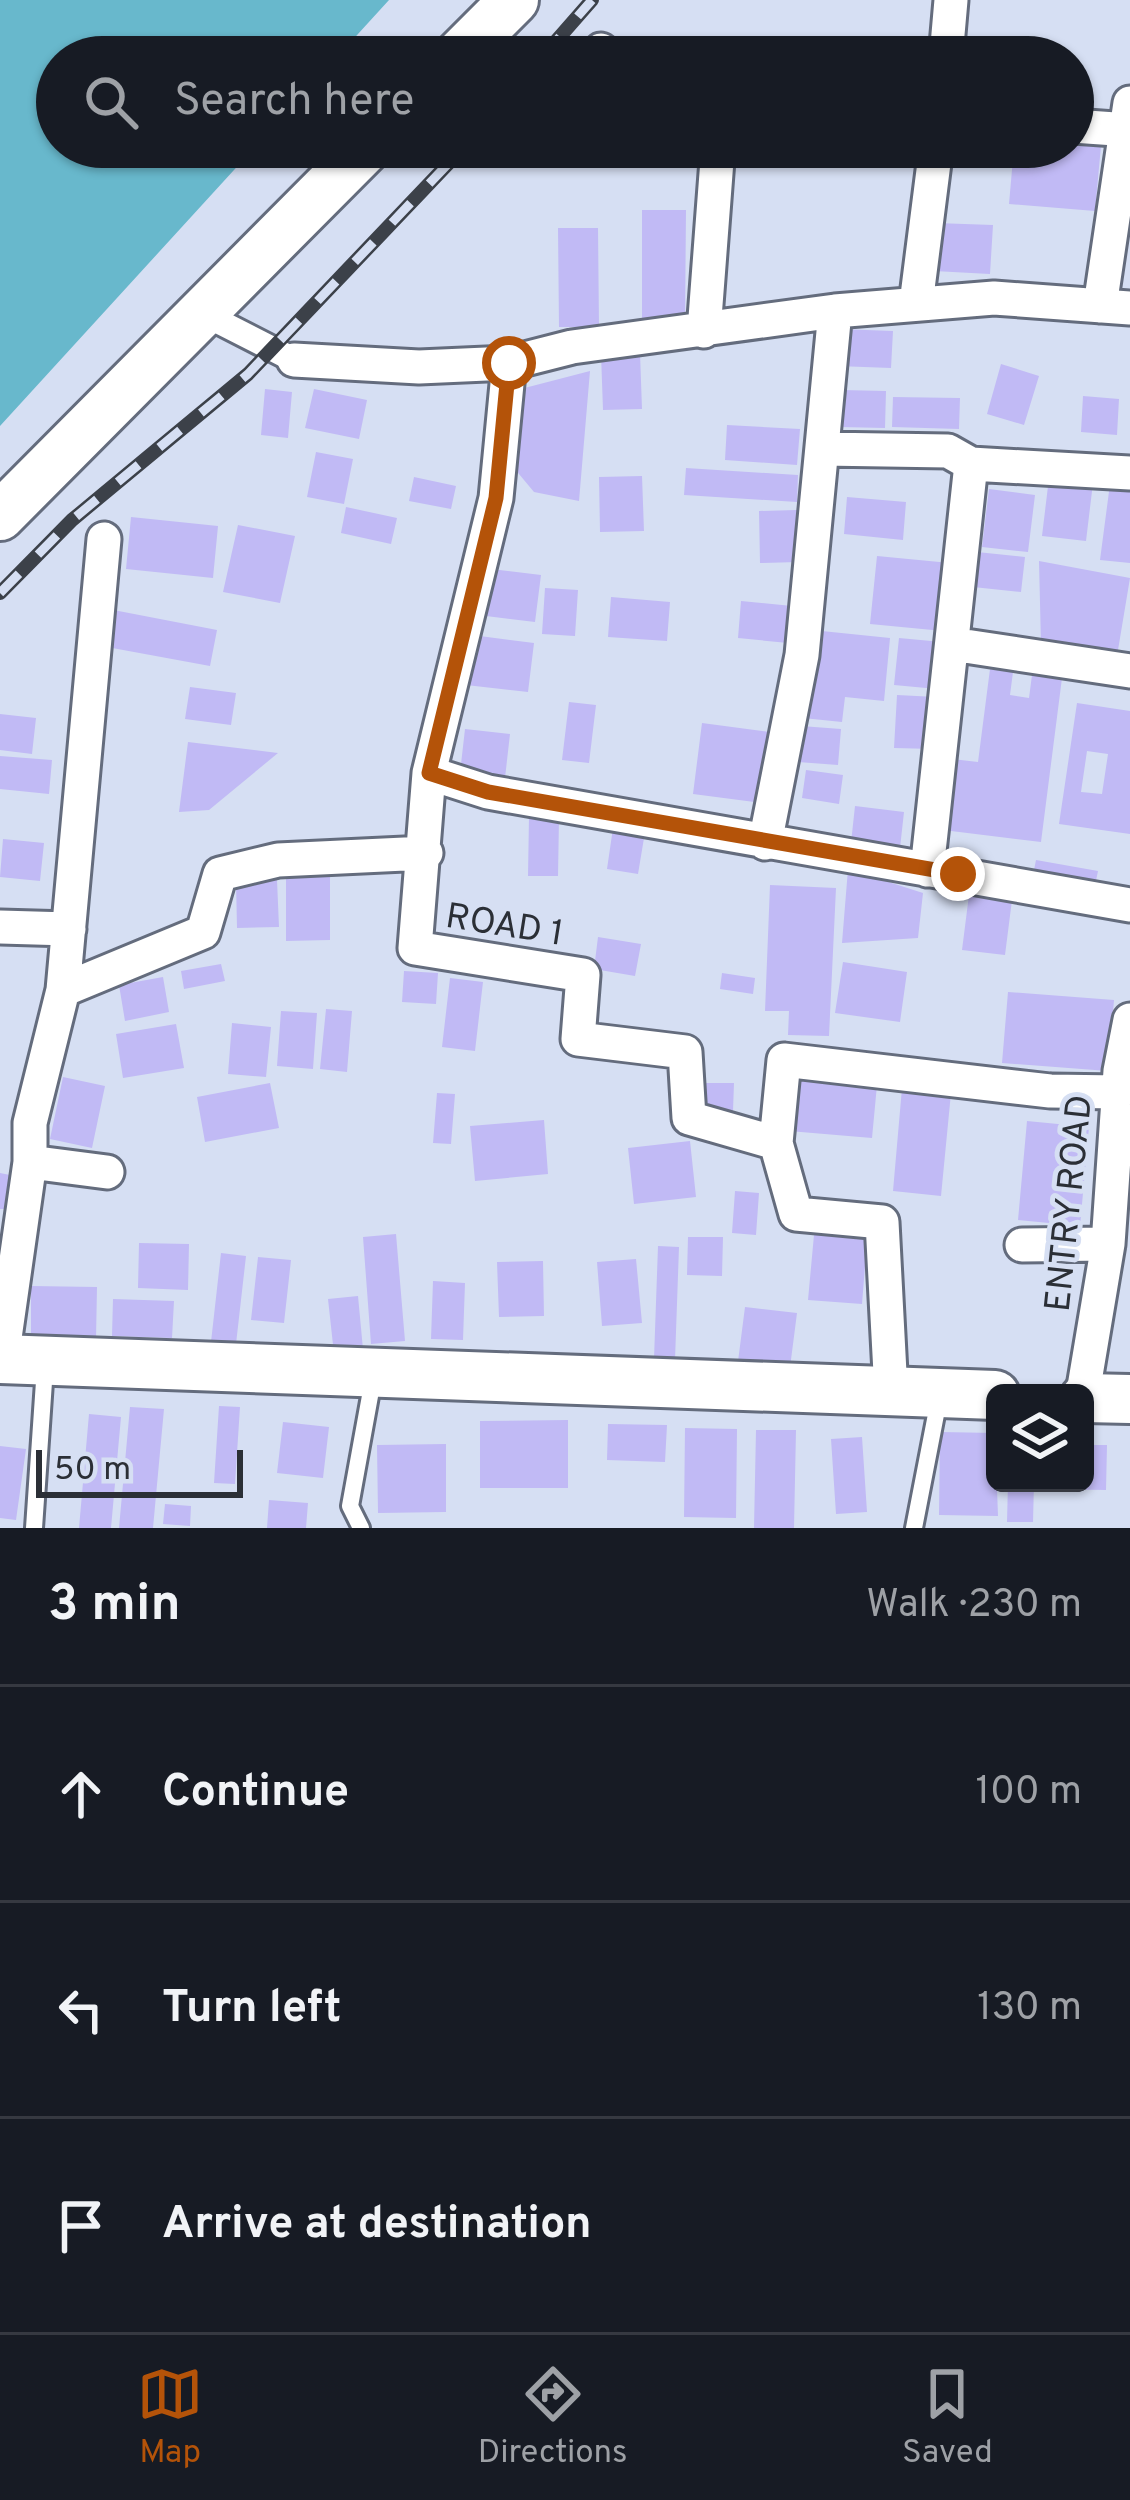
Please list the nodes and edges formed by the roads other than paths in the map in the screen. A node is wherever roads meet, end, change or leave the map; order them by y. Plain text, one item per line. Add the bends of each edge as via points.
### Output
1 (514, 0) edge
2 (951, 0) edge
3 (479, 36) edge
4 (948, 36) edge
5 (1129, 121) edge
6 (1094, 124) edge
7 (347, 168) edge
8 (716, 168) edge
9 (933, 168) edge
10 (916, 304) junction
11 (1115, 307) edge
12 (835, 311) junction
13 (202, 313) junction
14 (704, 331) junction
15 (294, 360) joint
16 (509, 363) junction
17 (822, 449) junction
18 (971, 464) junction
19 (1130, 473) edge
20 (0, 516) edge
21 (104, 539) dead end
22 (952, 644) junction
23 (1130, 671) edge
24 (429, 773) junction
25 (765, 843) junction
26 (426, 853) junction
27 (927, 870) junction
28 (1130, 905) edge
29 (0, 927) edge
30 (69, 929) junction
31 (63, 991) junction
32 (1130, 1021) edge
33 (1119, 1092) junction
34 (15, 1120) edge
35 (776, 1143) junction
36 (30, 1162) junction
37 (107, 1172) dead end
38 (1108, 1244) junction
39 (1022, 1245) dead end
40 (16, 1359) edge
41 (374, 1373) junction
42 (1086, 1384) edge
43 (891, 1392) junction
44 (940, 1393) junction
45 (986, 1395) edge
46 (1094, 1396) edge
47 (1130, 1400) edge
48 (34, 1528) edge
49 (361, 1528) edge
50 (914, 1528) edge

1 - 3 main road
2 - 4 street
5 - 6 street
5 - 11 street
7 - 13 main road
8 - 14 street
9 - 10 street
10 - 11 street via 994,298
10 - 12 street
12 - 14 street
12 - 17 street
13 - 15 street
13 - 20 main road
14 - 16 street
15 - 16 street
16 - 24 street, ROAD 1 via 496,498
17 - 18 street via 948,451
17 - 25 street via 802,655
18 - 19 street
18 - 22 street
21 - 30 street
22 - 23 street
22 - 27 street
24 - 25 street via 488,792
24 - 26 street, ROAD 1
25 - 27 street
26 - 31 street via 278,860 220,874 203,932
26 - 35 street, ROAD 1 via 416,947 583,975 578,1039 686,1052 688,1118
27 - 28 street
29 - 30 street
30 - 31 street
31 - 34 street
32 - 33 street, ENTRY ROAD
33 - 35 street via 784,1060
33 - 38 street, ENTRY ROAD
34 - 36 street
35 - 43 street via 796,1214 882,1222
36 - 37 street
36 - 40 street
38 - 39 street
38 - 42 street, ENTRY ROAD
40 - 41 main road
40 - 48 lane
41 - 43 main road
41 - 49 lane via 350,1506
43 - 44 main road
44 - 45 main road
44 - 50 lane
46 - 47 main road

